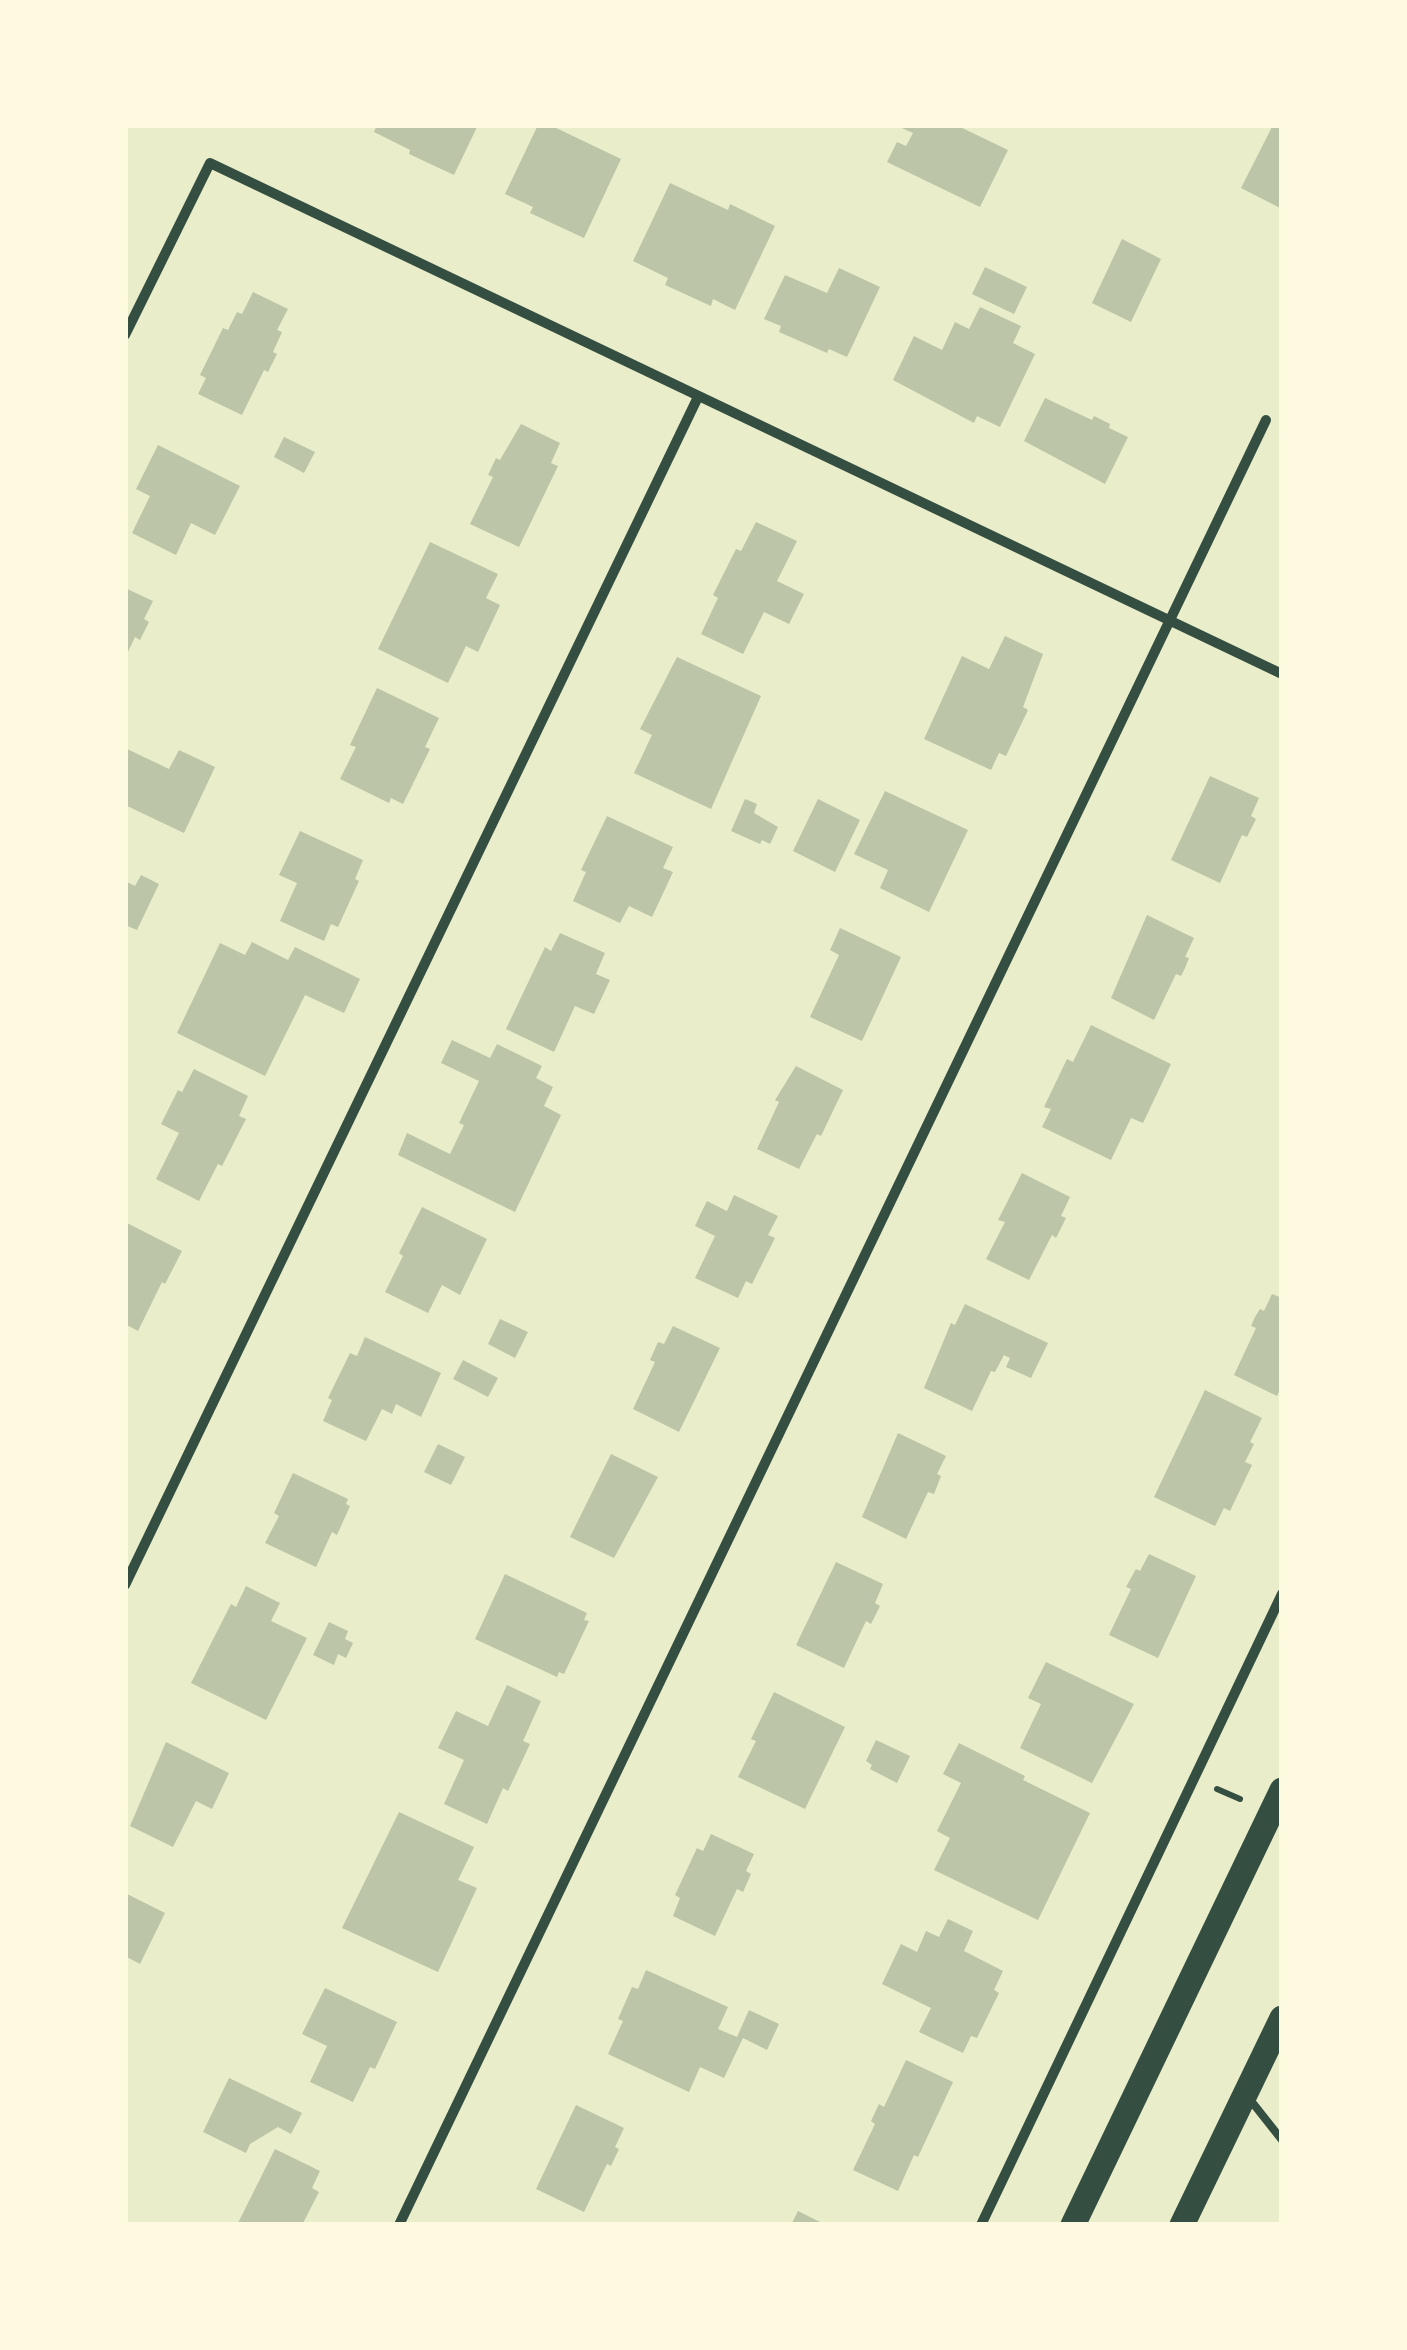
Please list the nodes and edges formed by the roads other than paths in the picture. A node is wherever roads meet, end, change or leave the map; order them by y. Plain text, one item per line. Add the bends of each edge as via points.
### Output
1 (125, 334) edge
2 (698, 397) junction
3 (1266, 420) dead end
4 (1171, 620) junction
5 (1282, 674) edge
6 (125, 1584) edge
7 (1282, 1594) edge
8 (1282, 1790) edge
9 (1282, 2018) edge
10 (1246, 2094) junction
11 (1282, 2140) edge
12 (399, 2225) edge
13 (982, 2225) edge
14 (1073, 2225) edge
15 (1182, 2225) edge

1 - 2 street via 210,162
2 - 4 street
2 - 6 street
3 - 4 street
4 - 5 street
4 - 12 street
7 - 13 street
8 - 14 main road
9 - 10 main road
10 - 11 lane
10 - 15 main road

